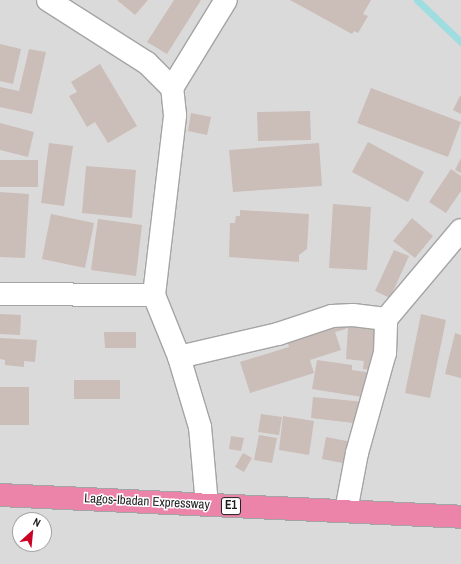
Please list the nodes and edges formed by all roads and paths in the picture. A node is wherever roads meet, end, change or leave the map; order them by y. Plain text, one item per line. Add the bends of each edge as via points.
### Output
1 (48, 0) edge
2 (226, 0) edge
3 (172, 88) junction
4 (461, 230) edge
5 (0, 294) edge
6 (154, 295) junction
7 (386, 319) junction
8 (179, 357) junction
9 (0, 495) edge
10 (207, 505) junction
11 (346, 511) junction
12 (461, 517) edge

1 - 3 street via 147,63
2 - 3 street
3 - 6 street via 175,116
4 - 7 street
5 - 6 street
6 - 8 street
7 - 8 street via 353,315 332,316 278,334
7 - 11 street via 386,352 357,453
8 - 10 street via 200,427
9 - 10 highway, Lagos-Ibadan Expressway / E1
10 - 11 highway, Lagos-Ibadan Expressway / E1
11 - 12 highway, Lagos-Ibadan Expressway / E1

